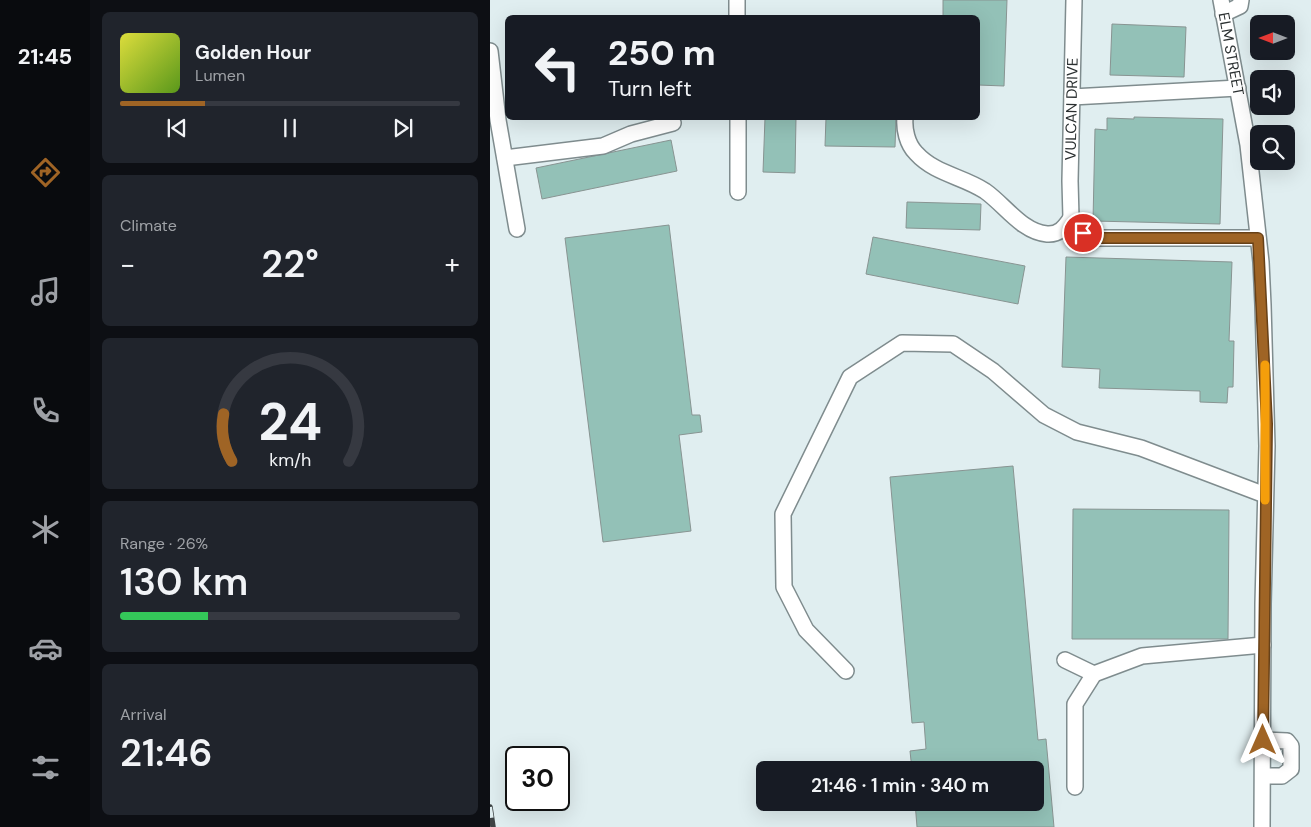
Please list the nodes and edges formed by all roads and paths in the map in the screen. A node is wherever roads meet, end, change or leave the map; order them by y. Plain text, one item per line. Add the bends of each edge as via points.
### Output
1 (737, 0) edge
2 (1074, 0) edge
3 (1241, 0) edge
4 (1222, 7) edge
5 (737, 15) edge
6 (490, 51) edge
7 (1238, 88) junction
8 (1072, 97) junction
9 (738, 120) edge
10 (905, 120) edge
11 (673, 122) dead end
12 (505, 158) junction
13 (738, 192) dead end
14 (1071, 218) junction
15 (517, 229) dead end
16 (1258, 238) junction
17 (1266, 495) junction
18 (1263, 645) junction
19 (1065, 660) dead end
20 (846, 671) dead end
21 (1094, 674) junction
22 (1263, 740) junction
23 (1263, 776) junction
24 (1075, 787) dead end
25 (1262, 827) edge

1 - 5 street
2 - 8 street, VULCAN DRIVE
3 - 4 street via 1240,6
4 - 7 street, ELM STREET
6 - 12 street
7 - 8 street
7 - 16 street, ELM STREET
8 - 14 street, VULCAN DRIVE
9 - 13 street
10 - 14 street via 907,139 914,152 938,171 984,191 1026,226 1039,233 1050,234 1059,232
11 - 12 street via 603,146
12 - 15 street
14 - 16 street via 1083,233 1100,238
16 - 17 street, ELM STREET via 1266,367
17 - 18 street, ELM STREET
17 - 20 street via 1141,448 1077,432 1044,415 993,371 953,344 902,343 850,377 783,514 784,587 806,630
18 - 21 street via 1142,656
18 - 22 street, ELM STREET
19 - 21 street
21 - 24 street via 1075,704
22 - 23 street, ELM STREET
22 - 23 street via 1287,741 1291,746 1291,769 1282,776
23 - 25 street, ELM STREET

